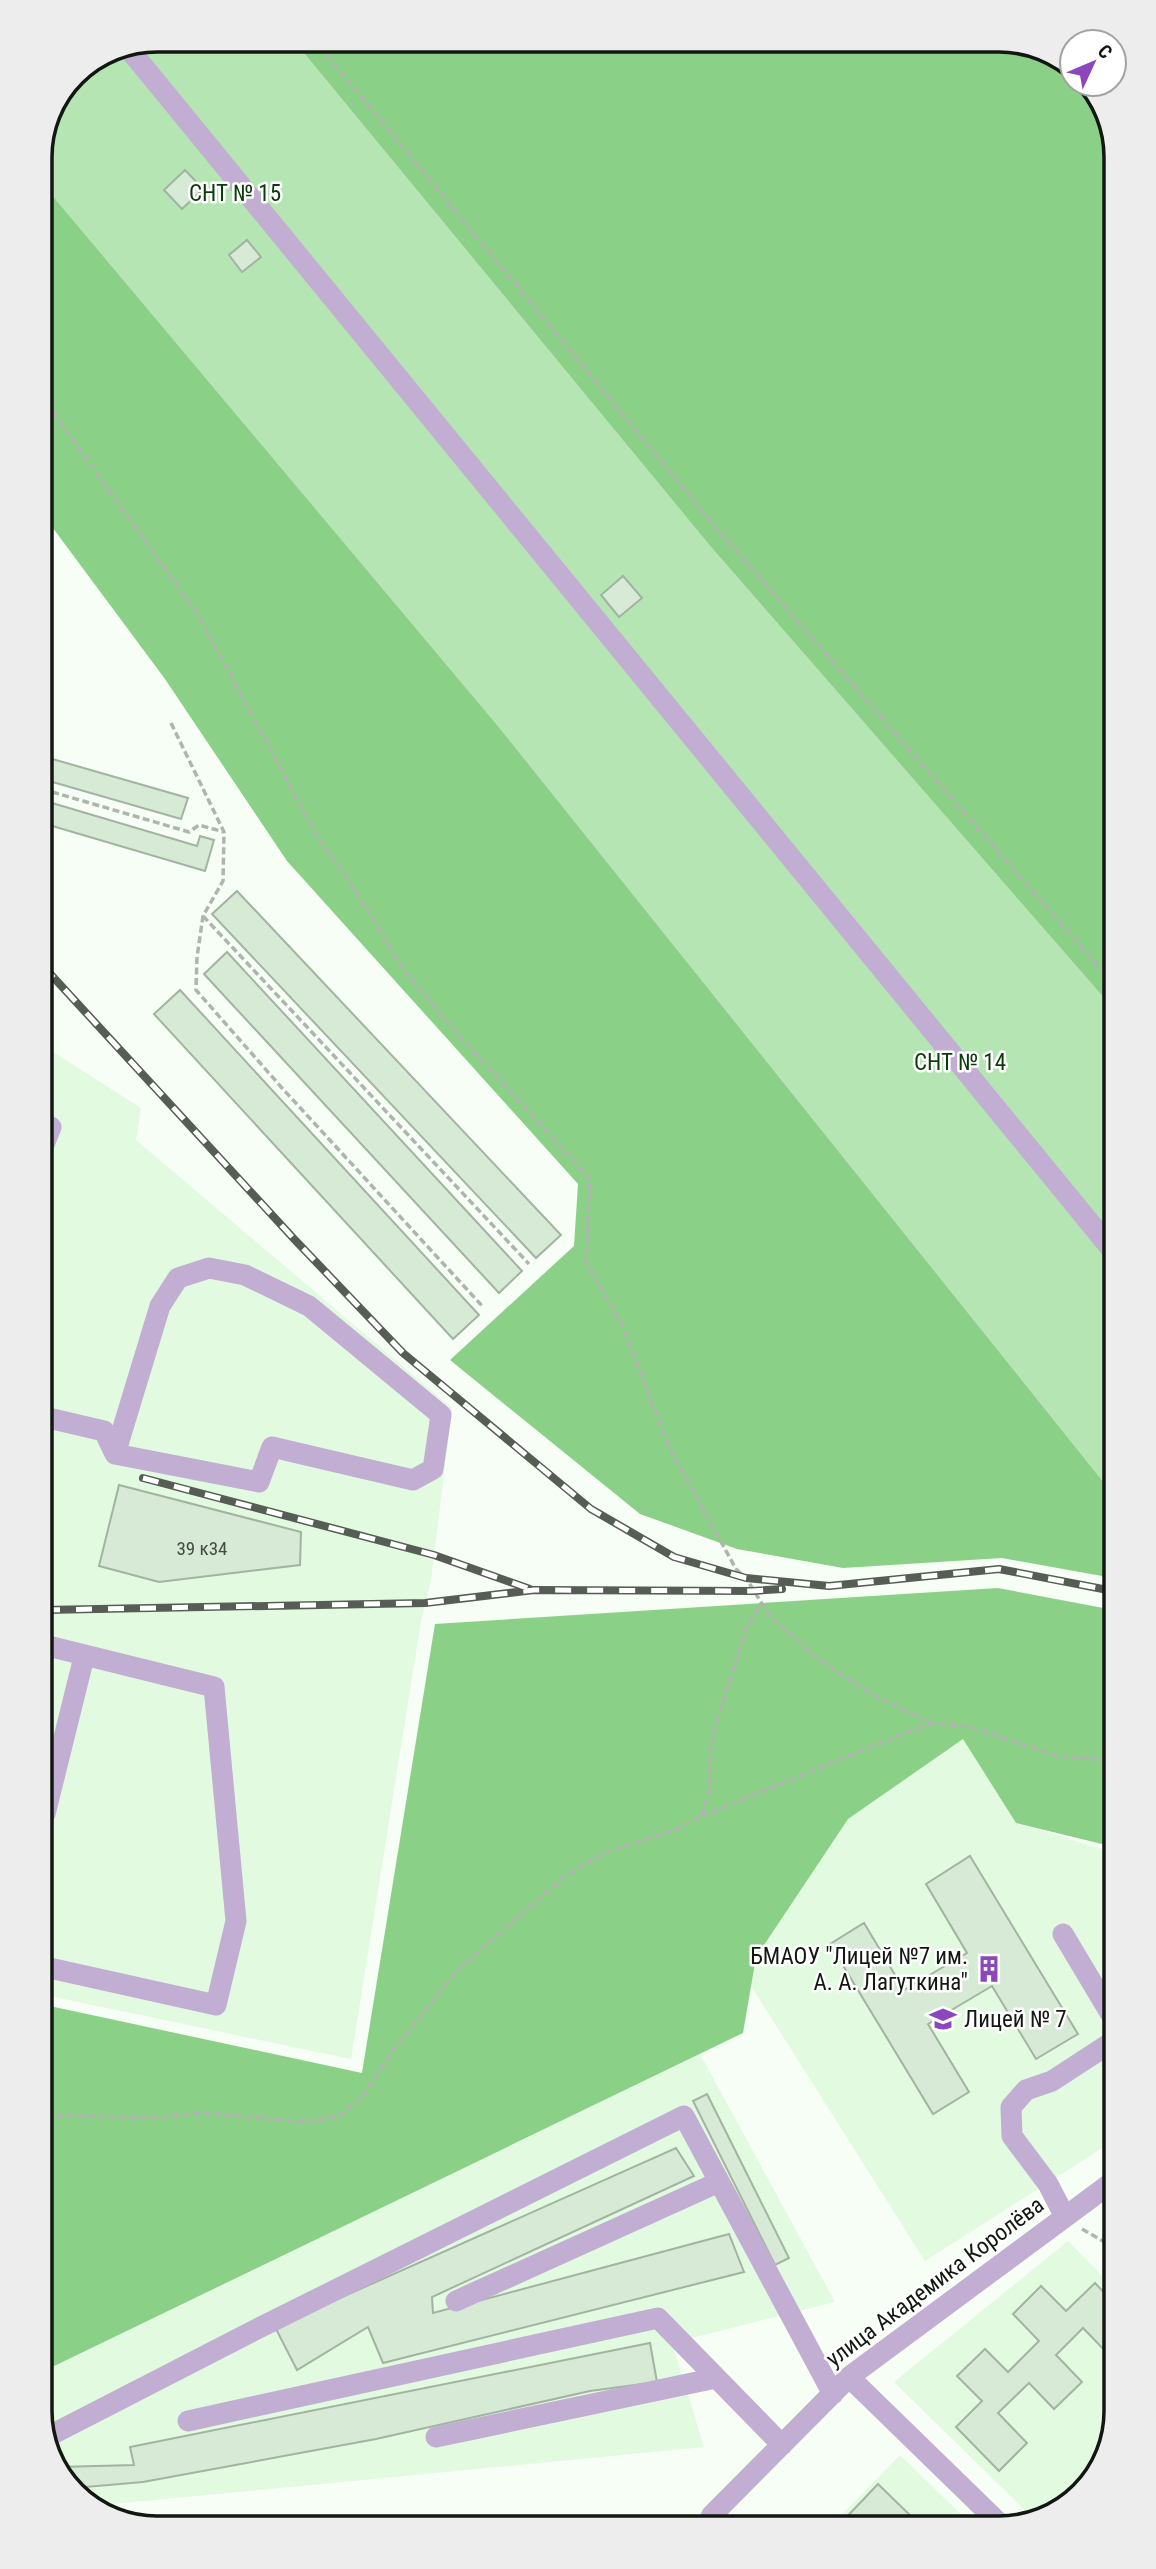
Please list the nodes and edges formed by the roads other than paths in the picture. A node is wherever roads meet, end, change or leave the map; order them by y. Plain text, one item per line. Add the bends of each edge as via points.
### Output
1 (134, 55) edge
2 (1104, 1241) edge
3 (52, 1419) edge
4 (115, 1454) junction
5 (52, 1648) edge
6 (84, 1657) junction
7 (52, 1785) edge
8 (1063, 1934) dead end
9 (52, 1969) edge
10 (1104, 2003) edge
11 (1104, 2047) edge
12 (719, 2182) junction
13 (1104, 2190) edge
14 (1070, 2221) junction
15 (456, 2301) dead end
16 (849, 2377) junction
17 (716, 2378) junction
18 (832, 2394) junction
19 (188, 2421) dead end
20 (55, 2433) edge
21 (436, 2437) dead end
22 (782, 2445) junction
23 (712, 2516) edge
24 (992, 2516) edge

1 - 2 street
3 - 4 street via 104,1431
4 - 4 street via 260,1482 272,1447 414,1480 433,1469 440,1415 309,1306 246,1275 209,1268 178,1278 160,1306
5 - 6 street
6 - 7 street
6 - 9 street via 215,1687 236,1921 216,2006
8 - 10 street
11 - 14 street via 1052,2081 1026,2090 1010,2107 1012,2136
12 - 15 street
12 - 18 street
12 - 20 street via 684,2116
13 - 14 street, улица Академика Королёва
14 - 16 street, улица Академика Королёва
16 - 18 street, улица Академика Королёва
16 - 24 street
17 - 19 street via 658,2318
17 - 21 street
17 - 22 street
18 - 22 street, улица Академика Королёва
22 - 23 street, улица Академика Королёва

